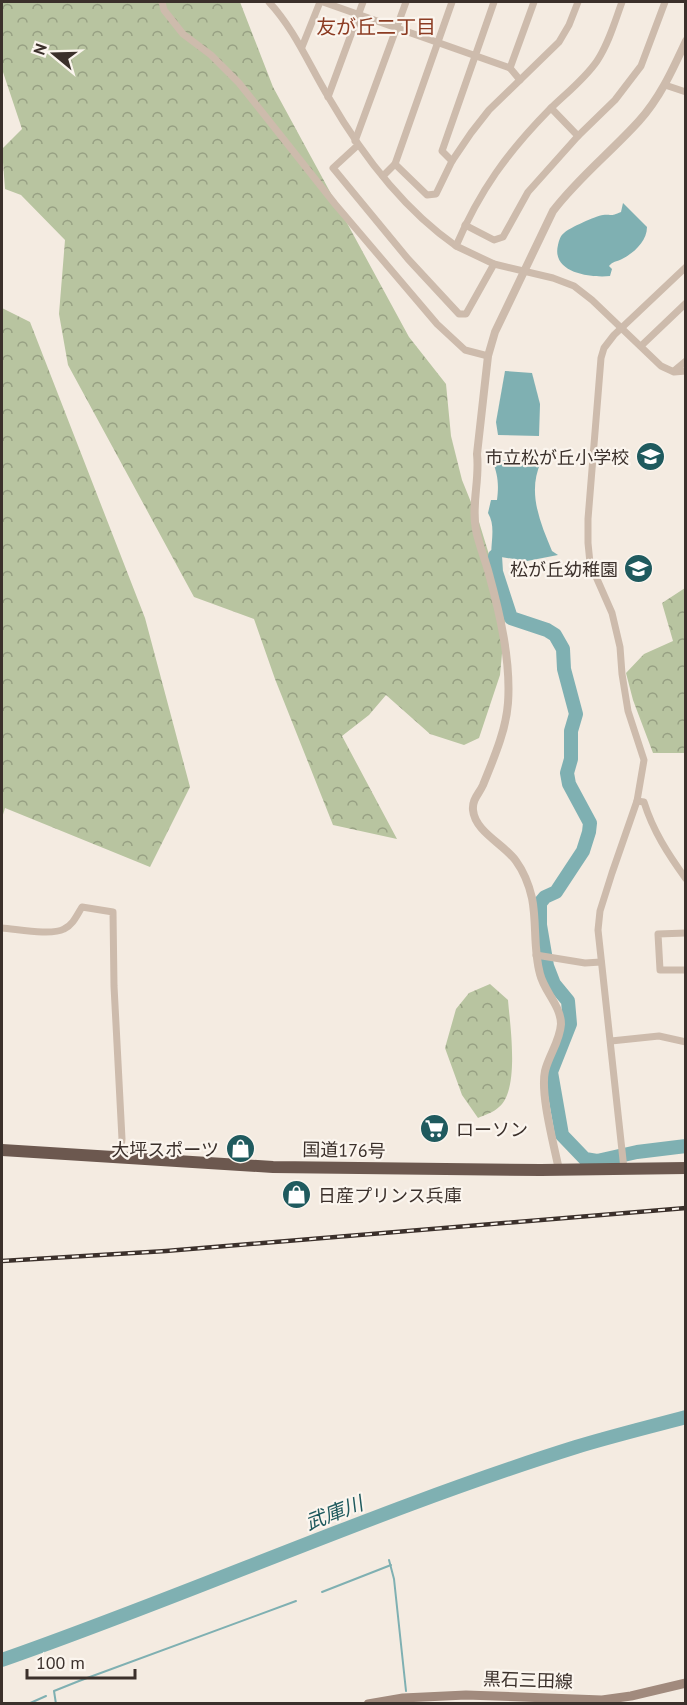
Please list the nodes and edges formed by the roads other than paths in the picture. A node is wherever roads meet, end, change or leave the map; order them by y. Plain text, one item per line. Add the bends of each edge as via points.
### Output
1 (162, 2) edge
2 (322, 2) edge
3 (363, 2) edge
4 (406, 2) edge
5 (452, 2) edge
6 (494, 2) edge
7 (534, 2) edge
8 (578, 2) edge
9 (622, 2) edge
10 (665, 2) edge
11 (273, 3) edge
12 (358, 14) junction
13 (397, 27) junction
14 (686, 41) edge
15 (438, 42) junction
16 (302, 46) junction
17 (475, 55) junction
18 (510, 68) junction
19 (519, 80) junction
20 (665, 85) junction
21 (686, 92) edge
22 (328, 97) junction
23 (551, 108) junction
24 (578, 136) junction
25 (357, 143) junction
26 (452, 161) junction
27 (394, 164) junction
28 (383, 176) junction
29 (465, 225) junction
30 (456, 246) junction
31 (494, 264) junction
32 (686, 267) edge
33 (525, 271) junction
34 (686, 303) edge
35 (621, 328) junction
36 (640, 346) junction
37 (488, 356) junction
38 (686, 361) edge
39 (686, 371) edge
40 (674, 372) junction
41 (637, 801) junction
42 (686, 879) edge
43 (2, 928) edge
44 (686, 933) edge
45 (538, 956) junction
46 (601, 962) junction
47 (686, 970) edge
48 (611, 1041) junction
49 (686, 1042) edge
50 (2, 1150) edge
51 (120, 1158) junction
52 (624, 1160) junction
53 (686, 1168) edge
54 (559, 1170) junction
55 (686, 1683) edge
56 (368, 1704) edge

1 - 37 street via 183,34 239,83 437,324 465,350
2 - 12 street
2 - 16 street
3 - 12 street
4 - 13 street
5 - 15 street
6 - 17 street
7 - 18 street
8 - 19 street via 559,42
9 - 23 street via 597,60
10 - 24 street via 641,66 615,100
11 - 16 street
12 - 13 street
12 - 22 street
13 - 15 street
13 - 25 street
14 - 20 street
15 - 17 street
15 - 27 street
16 - 22 street
17 - 18 street
17 - 26 street via 442,151
18 - 19 street
19 - 26 street via 489,110
20 - 21 street
20 - 33 street via 641,119 563,198 545,225
22 - 25 street
23 - 24 street
23 - 29 street via 511,150
24 - 29 street via 528,192 503,237 494,240
25 - 28 street
25 - 31 street via 333,168 459,314 466,314
26 - 27 street via 436,194 427,195
27 - 28 street
28 - 30 street via 413,212
29 - 30 street
30 - 31 street
31 - 33 street
32 - 35 street
33 - 35 street via 574,286
33 - 37 street via 495,332
34 - 36 street
35 - 36 street
35 - 41 street via 604,348 601,358 588,543 590,563 612,613 628,711 644,760
36 - 40 street via 661,366
37 - 45 street via 474,515 507,662 508,704 482,788 474,798 473,811 483,829 515,860 528,881
38 - 40 street
39 - 40 street
41 - 42 street via 644,802 664,849
41 - 46 street via 600,911
43 - 51 street via 50,932 70,925 82,907 113,912
44 - 47 street via 658,934 660,970
45 - 46 street
45 - 54 street via 540,977 561,1023 545,1072 545,1094
46 - 48 street
48 - 49 street via 659,1036
48 - 52 street
50 - 51 highway, 国道176号
51 - 54 highway, 国道176号 via 284,1167
52 - 53 highway, 国道176号
52 - 54 highway, 国道176号
55 - 56 main road, 黒石三田線 via 602,1700 466,1695

